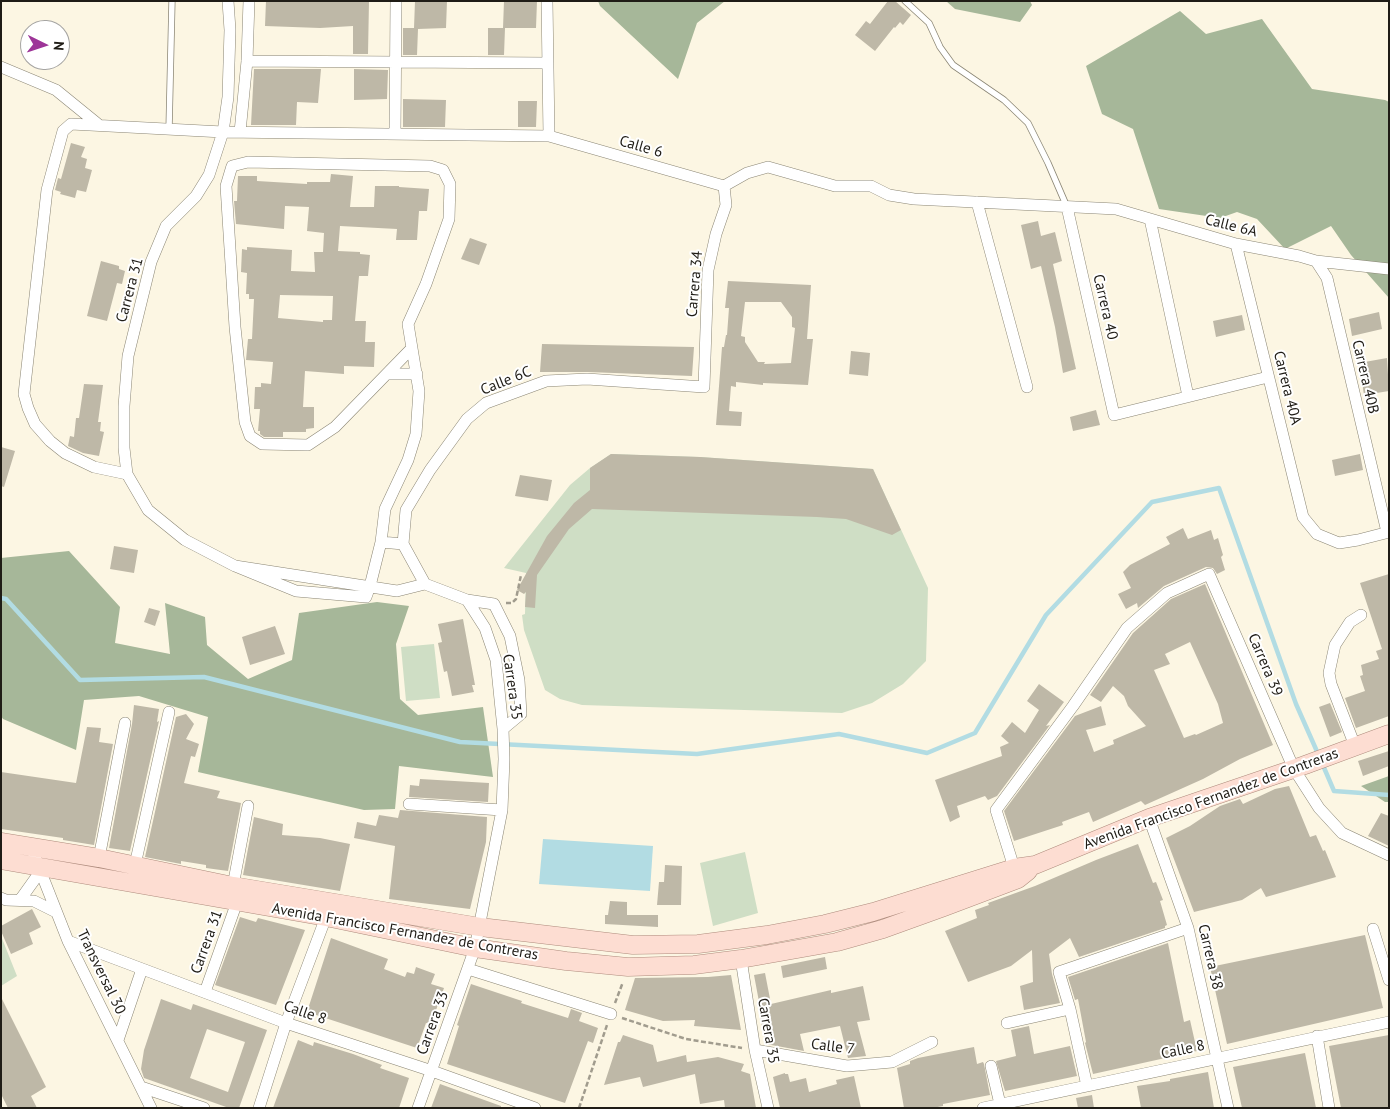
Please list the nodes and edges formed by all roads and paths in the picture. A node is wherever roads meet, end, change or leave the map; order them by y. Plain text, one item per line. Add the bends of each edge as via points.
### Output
1 (172, 1) edge
2 (228, 1) edge
3 (249, 1) edge
4 (396, 1) edge
5 (547, 1) edge
6 (905, 1) edge
7 (248, 61) junction
8 (396, 63) junction
9 (548, 64) junction
10 (1, 68) edge
11 (98, 125) junction
12 (169, 129) junction
13 (223, 132) junction
14 (240, 132) junction
15 (395, 134) junction
16 (549, 136) junction
17 (724, 186) junction
18 (977, 202) junction
19 (1067, 207) junction
20 (1150, 219) junction
21 (1236, 244) junction
22 (1316, 261) junction
23 (1389, 269) edge
24 (411, 349) junction
25 (387, 374) junction
26 (417, 374) junction
27 (1268, 376) junction
28 (704, 387) joint
29 (1027, 387) dead end
30 (1188, 396) junction
31 (127, 474) junction
32 (1388, 532) edge
33 (380, 542) junction
34 (403, 544) junction
35 (522, 575) dead end
36 (426, 584) junction
37 (370, 586) junction
38 (467, 600) junction
39 (494, 604) junction
40 (1361, 615) dead end
41 (169, 712) dead end
42 (124, 723) dead end
43 (503, 734) junction
44 (1389, 734) edge
45 (1355, 746) junction
46 (1300, 767) junction
47 (409, 804) dead end
48 (248, 806) dead end
49 (502, 810) junction
50 (1149, 818) junction
51 (1, 842) edge
52 (31, 847) junction
53 (1389, 855) edge
54 (99, 858) junction
55 (1, 860) edge
56 (135, 865) junction
57 (39, 869) junction
58 (1016, 874) junction
59 (235, 894) junction
60 (1, 898) edge
61 (20, 900) junction
62 (56, 912) junction
63 (326, 917) junction
64 (480, 927) junction
65 (1188, 928) junction
66 (1374, 929) dead end
67 (68, 941) junction
68 (476, 948) junction
69 (741, 959) junction
70 (628, 967) junction
71 (142, 969) junction
72 (468, 969) junction
73 (1389, 980) edge
74 (205, 992) junction
75 (1070, 1009) junction
76 (611, 1014) junction
77 (1389, 1022) edge
78 (286, 1023) junction
79 (1007, 1023) dead end
80 (1317, 1036) junction
81 (118, 1040) junction
82 (932, 1042) dead end
83 (756, 1050) junction
84 (1218, 1058) junction
85 (991, 1066) dead end
86 (432, 1071) junction
87 (1087, 1086) junction
88 (142, 1087) junction
89 (1000, 1104) junction
90 (151, 1108) edge
91 (204, 1108) edge
92 (259, 1108) edge
93 (418, 1108) edge
94 (535, 1108) edge
95 (579, 1108) edge
96 (768, 1108) edge
97 (986, 1108) edge
98 (1228, 1108) edge
99 (1329, 1108) edge

1 - 12 lane
2 - 13 street, Carrera 31 via 228,88
3 - 7 street
4 - 8 street
5 - 9 street
6 - 19 lane via 929,23 940,47 954,65 1004,100 1028,123
7 - 8 street
7 - 14 street
8 - 9 street
8 - 15 street
9 - 16 street
10 - 11 street via 56,90
11 - 12 street, Calle 6
11 - 31 street, Calle 6 via 71,124 60,139 47,190 24,394 36,424 65,453 94,467
12 - 13 street, Calle 6
13 - 14 street, Calle 6
13 - 31 street, Carrera 31 via 209,175 196,196 166,226 152,262 128,356 124,406
14 - 15 street, Calle 6
15 - 16 street, Calle 6
16 - 17 street, Calle 6
17 - 18 street, Calle 6A via 747,173 768,167 834,186 871,186 889,195 914,199
17 - 28 street, Carrera 34 via 726,205 708,270
18 - 19 street, Calle 6A
18 - 29 street
19 - 20 street, Calle 6A via 1116,209
19 - 30 street, Carrera 40 via 1114,415
20 - 21 street, Calle 6A
20 - 30 street
21 - 22 street, Calle 6A
21 - 27 street, Carrera 40A
22 - 23 street, Calle 6A
22 - 32 street, Carrera 40B via 1326,278
24 - 25 street
24 - 25 street via 408,324 449,218 450,184 443,170 430,166 248,162 232,166 226,186 232,289 245,422 250,436 262,444 308,445 335,427
24 - 26 street
25 - 26 street
26 - 33 street via 416,434 386,509
27 - 30 street
27 - 32 street, Carrera 40A via 1303,517 1317,534 1339,543
28 - 34 street, Calle 6C via 587,379 546,381 486,403 467,419 406,510
31 - 37 street via 148,510 185,540 235,566 296,591 366,597
33 - 34 street
33 - 37 street
34 - 36 street
35 - 39 path via 512,603
36 - 37 street via 398,591
36 - 38 street
38 - 39 street
38 - 43 street, Carrera 35 via 485,628 496,660
39 - 43 street via 510,636 519,680 520,714
40 - 45 street via 1350,622 1335,645 1329,673
41 - 56 street
42 - 54 street
43 - 49 street, Carrera 35
44 - 45 main road, Avenida Francisco Fernandez de Contreras
45 - 46 main road, Avenida Francisco Fernandez de Contreras
46 - 50 main road, Avenida Francisco Fernandez de Contreras
46 - 53 street via 1319,808 1342,833
46 - 58 street, Carrera 39 via 1209,574 1167,593 1127,628 996,810
47 - 49 street
48 - 59 street, Carrera 31
49 - 64 street, Carrera 33
50 - 58 main road, Avenida Francisco Fernandez de Contreras
50 - 65 street, Carrera 38
51 - 52 main road, Avenida Francisco Fernandez de Contreras
52 - 54 main road, Avenida Francisco Fernandez de Contreras
52 - 57 street, Transversal 30
54 - 56 main road, Avenida Francisco Fernandez de Contreras
55 - 57 main road, Avenida Francisco Fernandez de Contreras
56 - 59 main road, Avenida Francisco Fernandez de Contreras
57 - 59 main road, Avenida Francisco Fernandez de Contreras
57 - 61 street
57 - 62 street, Transversal 30
58 - 64 main road, Avenida Francisco Fernandez de Contreras via 825,924 698,944 632,946
58 - 69 main road, Avenida Francisco Fernandez de Contreras via 883,929 836,942
59 - 63 main road, Avenida Francisco Fernandez de Contreras
59 - 64 main road, Avenida Francisco Fernandez de Contreras
59 - 74 street, Carrera 31
60 - 61 street
61 - 62 street via 34,901
62 - 67 street, Transversal 30
63 - 68 main road, Avenida Francisco Fernandez de Contreras
63 - 78 street
64 - 68 street, Carrera 33
65 - 75 street via 1059,972
65 - 84 street, Carrera 38
66 - 73 street
67 - 71 street, Calle 8
67 - 81 street, Transversal 30
68 - 70 main road, Avenida Francisco Fernandez de Contreras
68 - 72 street, Carrera 33
69 - 70 main road, Avenida Francisco Fernandez de Contreras via 694,965
69 - 83 street, Carrera 35
70 - 76 path
71 - 74 street, Calle 8
71 - 81 street
72 - 76 street
72 - 86 street, Carrera 33
74 - 78 street, Calle 8
75 - 79 street
75 - 87 street
76 - 83 path via 686,1039
76 - 95 path
77 - 80 street, Calle 8
78 - 86 street, Calle 8
78 - 92 street
80 - 84 street, Calle 8
80 - 99 street
81 - 88 street, Transversal 30
82 - 83 street, Calle 7 via 892,1062 847,1066
83 - 96 street, Carrera 35
84 - 87 street, Calle 8
84 - 98 street, Carrera 38
85 - 89 street
86 - 93 street, Carrera 33
86 - 94 street, Calle 8
87 - 89 street, Calle 8
88 - 90 street, Transversal 30
88 - 91 street
89 - 97 street, Calle 8

